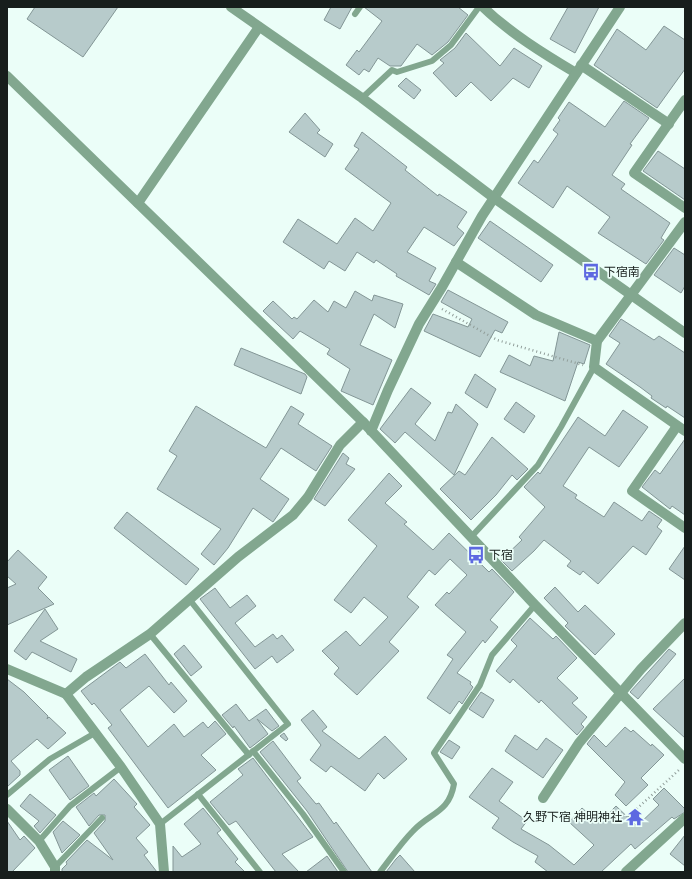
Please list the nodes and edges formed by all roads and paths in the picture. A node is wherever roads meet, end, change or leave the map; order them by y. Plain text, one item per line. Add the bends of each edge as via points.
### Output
1 (360, 7) edge
2 (479, 7) edge
3 (483, 7) edge
4 (620, 7) edge
5 (234, 8) edge
6 (355, 14) dead end
7 (259, 27) junction
8 (578, 69) junction
9 (7, 76) edge
10 (362, 98) junction
11 (683, 107) edge
12 (669, 124) junction
13 (494, 198) junction
14 (138, 203) junction
15 (685, 208) edge
16 (685, 222) edge
17 (456, 262) junction
18 (630, 296) junction
19 (432, 302) junction
20 (685, 332) edge
21 (598, 341) junction
22 (594, 367) junction
23 (363, 422) junction
24 (681, 428) edge
25 (371, 431) junction
26 (685, 528) edge
27 (472, 536) junction
28 (189, 600) junction
29 (535, 605) junction
30 (685, 623) edge
31 (150, 634) junction
32 (7, 669) edge
33 (66, 694) junction
34 (620, 694) junction
35 (95, 733) junction
36 (251, 753) junction
37 (685, 759) edge
38 (685, 764) edge
39 (121, 767) junction
40 (7, 794) edge
41 (198, 794) junction
42 (543, 798) dead end
43 (7, 809) edge
44 (628, 817) dead end
45 (102, 818) dead end
46 (685, 818) edge
47 (160, 824) junction
48 (39, 841) junction
49 (55, 870) edge
50 (164, 872) edge
51 (260, 872) edge
52 (344, 872) edge
53 (380, 872) edge
54 (626, 872) edge

1 - 6 lane
2 - 10 lane via 451,45 432,61 397,72 392,70
3 - 8 street via 497,21 548,56
4 - 8 street
5 - 7 street
7 - 10 street
7 - 14 street
8 - 12 street
8 - 13 street
9 - 14 street
10 - 13 street
11 - 12 street
12 - 15 street via 634,173
13 - 17 street
13 - 18 street
14 - 23 street
16 - 18 street
17 - 19 street
17 - 21 street via 536,315
18 - 20 street
18 - 21 street
19 - 22 path via 498,340 573,364
19 - 25 street via 405,352
21 - 22 street
22 - 24 street
22 - 27 lane via 538,465
23 - 25 street
23 - 28 street via 340,445 308,497 293,516 238,557
24 - 26 street via 632,491
25 - 27 street
27 - 29 street
28 - 31 street
28 - 36 lane via 288,724
29 - 34 street
29 - 53 lane via 492,655 480,684 434,753 454,784 452,796 446,806 413,830
30 - 34 street
31 - 33 street via 86,677
31 - 36 lane
32 - 33 street
33 - 35 street
34 - 37 street
34 - 42 street via 579,743
35 - 39 street
35 - 40 lane via 50,759
36 - 41 lane
36 - 52 lane via 303,814
38 - 44 path
39 - 47 street
39 - 48 lane via 70,806
41 - 47 lane
41 - 51 lane
43 - 48 street
45 - 49 lane
46 - 54 street
47 - 50 street
48 - 49 street

